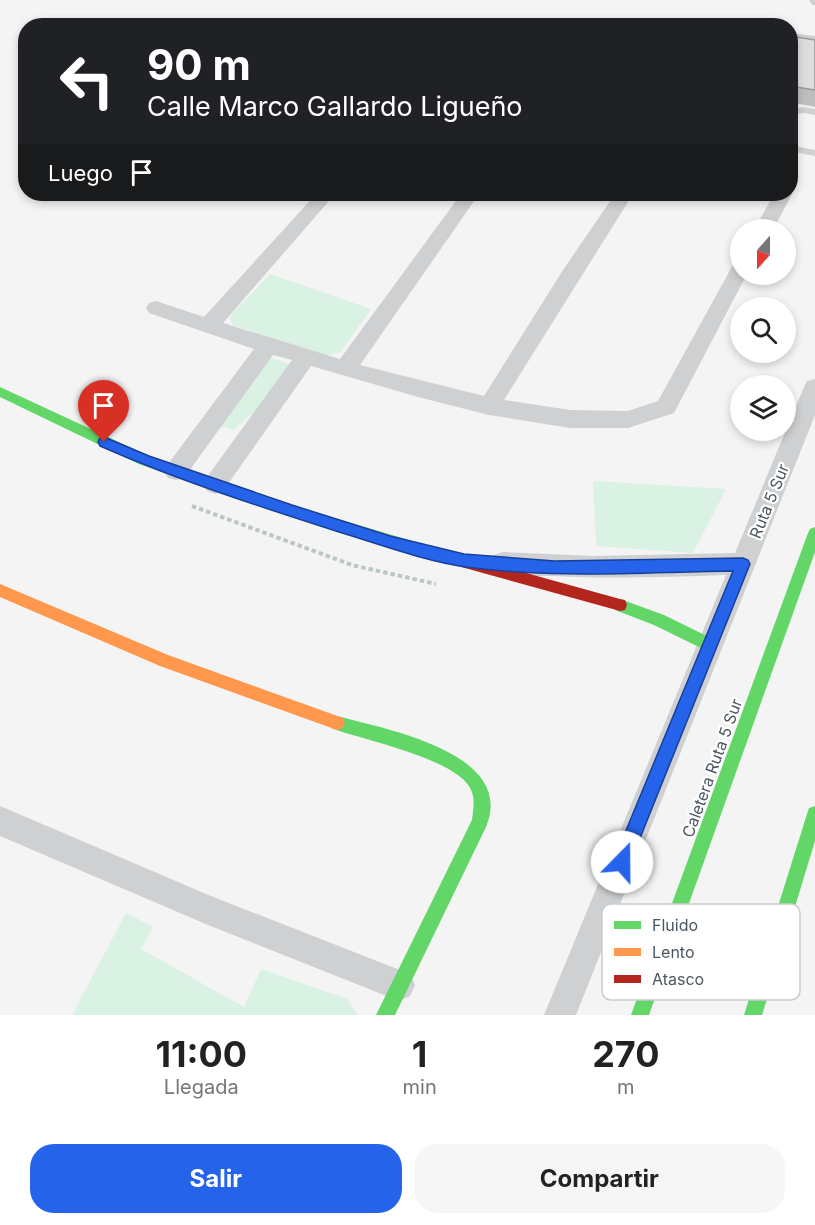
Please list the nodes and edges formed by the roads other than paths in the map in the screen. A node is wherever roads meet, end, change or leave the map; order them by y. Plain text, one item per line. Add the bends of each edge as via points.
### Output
1 (798, 36) edge
2 (815, 38) edge
3 (798, 111) edge
4 (815, 112) edge
5 (798, 150) edge
6 (815, 153) edge
7 (320, 201) edge
8 (465, 201) edge
9 (619, 201) edge
10 (773, 201) edge
11 (767, 219) edge
12 (732, 285) edge
13 (156, 308) dead end
14 (208, 326) junction
15 (268, 346) junction
16 (305, 358) junction
17 (345, 369) junction
18 (815, 387) edge
19 (0, 392) edge
20 (489, 406) junction
21 (176, 471) junction
22 (215, 484) junction
23 (815, 533) edge
24 (464, 561) junction
25 (743, 564) junction
26 (0, 590) edge
27 (710, 645) junction
28 (815, 814) edge
29 (0, 821) edge
30 (605, 904) edge
31 (680, 904) edge
32 (787, 904) edge
33 (602, 911) edge
34 (399, 985) junction
35 (645, 1000) edge
36 (758, 1000) edge
37 (385, 1015) edge
38 (560, 1015) edge
39 (640, 1015) edge
40 (753, 1015) edge

1 - 2 lane
3 - 4 lane
5 - 6 lane
7 - 14 street
8 - 17 street
9 - 20 street
10 - 11 street
12 - 20 street via 666,407 658,413 634,420 605,420
13 - 14 street
14 - 15 street
15 - 16 street
15 - 21 street
16 - 17 street
16 - 22 street
17 - 20 street
18 - 25 street, Ruta 5 Sur
19 - 21 main road via 144,460
21 - 22 main road
22 - 24 main road via 390,542
23 - 31 main road, Caletera Ruta 5 Sur
24 - 25 street via 566,567
24 - 27 main road via 603,599
25 - 27 street, Ruta 5 Sur
26 - 34 main road via 214,681 448,759 468,773 479,786 483,799 480,821
27 - 30 street, Ruta 5 Sur
28 - 32 main road
29 - 34 street via 208,910
33 - 38 street, Ruta 5 Sur
34 - 37 main road
35 - 39 main road, Caletera Ruta 5 Sur
36 - 40 main road

